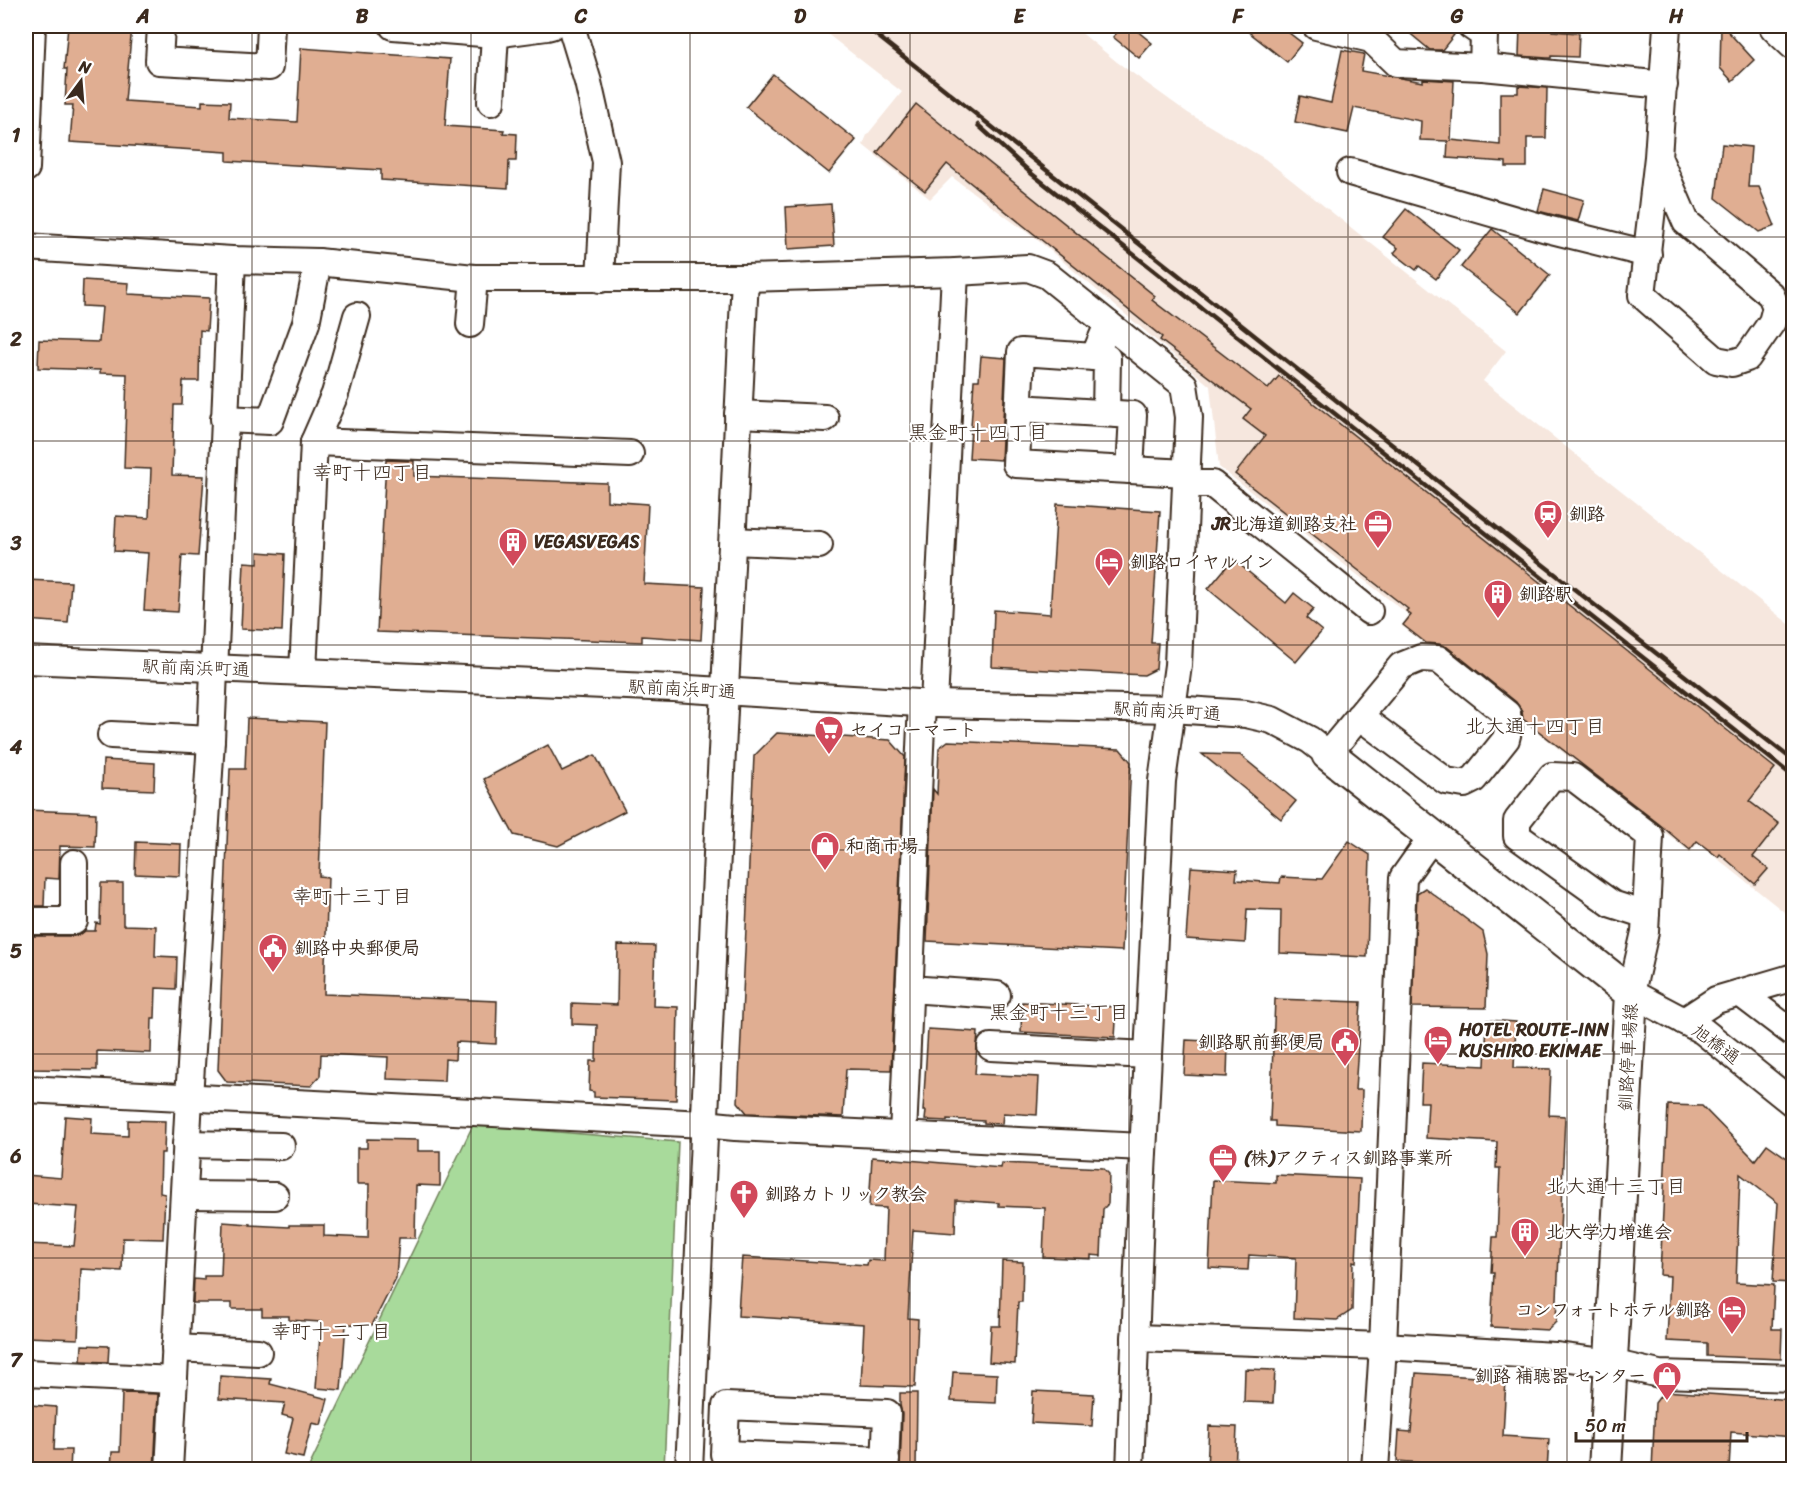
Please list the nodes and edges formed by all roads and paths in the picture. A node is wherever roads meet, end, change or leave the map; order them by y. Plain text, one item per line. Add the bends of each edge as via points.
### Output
1 (32, 26) edge
2 (161, 26) edge
3 (271, 26) edge
4 (393, 26) edge
5 (551, 26) edge
6 (571, 26) edge
7 (1316, 26) edge
8 (1471, 26) edge
9 (1667, 26) edge
10 (1776, 26) edge
11 (495, 34) junction
12 (1794, 43) edge
13 (1483, 67) junction
14 (1664, 85) junction
15 (491, 102) dead end
16 (1658, 157) junction
17 (26, 168) edge
18 (1350, 172) dead end
19 (26, 247) edge
20 (1648, 254) junction
21 (232, 260) junction
22 (318, 262) junction
23 (955, 272) junction
24 (474, 278) junction
25 (746, 278) junction
26 (600, 279) junction
27 (357, 316) dead end
28 (470, 324) dead end
29 (1108, 324) junction
30 (1094, 357) junction
31 (1018, 408) junction
32 (1107, 413) junction
33 (738, 414) junction
34 (825, 418) dead end
35 (224, 419) junction
36 (314, 442) junction
37 (630, 453) dead end
38 (1130, 470) junction
39 (1186, 478) junction
40 (733, 541) junction
41 (819, 545) dead end
42 (1369, 611) dead end
43 (26, 660) edge
44 (214, 668) junction
45 (303, 672) junction
46 (725, 691) junction
47 (928, 704) junction
48 (1172, 709) junction
49 (1359, 716) junction
50 (111, 735) dead end
51 (212, 740) junction
52 (1328, 754) junction
53 (1432, 837) junction
54 (74, 863) dead end
55 (1646, 915) junction
56 (26, 921) edge
57 (1794, 977) edge
58 (909, 989) junction
59 (1631, 993) junction
60 (1740, 993) junction
61 (997, 995) dead end
62 (1684, 1021) junction
63 (1794, 1034) edge
64 (991, 1047) dead end
65 (1148, 1055) junction
66 (26, 1089) edge
67 (189, 1098) junction
68 (1794, 1104) edge
69 (704, 1124) junction
70 (903, 1136) junction
71 (186, 1144) junction
72 (281, 1146) dead end
73 (1143, 1147) junction
74 (184, 1195) junction
75 (275, 1196) dead end
76 (1135, 1338) junction
77 (1383, 1346) junction
78 (175, 1348) junction
79 (258, 1352) dead end
80 (1611, 1363) junction
81 (26, 1373) edge
82 (1794, 1378) edge
83 (174, 1380) junction
84 (885, 1465) edge
85 (169, 1470) edge
86 (689, 1470) edge
87 (1130, 1470) edge
88 (1376, 1470) edge
89 (1605, 1470) edge

1 - 17 street
2 - 3 street via 159,61 269,67
4 - 11 street
5 - 11 street
6 - 26 street via 606,162
7 - 13 street via 1371,39 1396,63
8 - 13 street via 1484,35
9 - 14 street
10 - 12 main road
11 - 15 street
13 - 14 street
14 - 16 street
16 - 20 street
16 - 20 street via 1686,222 1771,295 1776,307 1772,322 1747,358 1732,363 1716,360 1642,295
18 - 20 street
19 - 21 street
21 - 22 street
21 - 35 street
22 - 24 street
22 - 35 street via 306,323 270,421
23 - 25 street
23 - 29 street via 1028,268 1047,275
23 - 47 street
24 - 26 street
24 - 28 street
25 - 26 street
25 - 33 street
27 - 36 street via 335,394
29 - 30 street
29 - 39 street via 1184,385 1189,417
30 - 31 street via 1021,352
30 - 32 street via 1107,358
31 - 32 street
31 - 38 street via 1016,464
32 - 38 street via 1132,415
33 - 34 street
33 - 40 street
35 - 44 street
36 - 37 street
36 - 45 street
38 - 39 street
39 - 42 street via 1212,484
39 - 48 street via 1178,665
40 - 41 street
40 - 46 street
43 - 44 street, 駅前南浜町通
44 - 45 street, 駅前南浜町通
44 - 51 street
45 - 46 street, 駅前南浜町通
46 - 47 street, 駅前南浜町通
46 - 69 street
47 - 48 street, 駅前南浜町通
47 - 58 street
48 - 52 street, 駅前南浜町通 via 1246,714 1272,720
48 - 65 street via 1162,767
49 - 49 street via 1401,666 1420,658 1438,659 1508,714 1509,727 1506,739 1474,779 1464,784 1446,781
49 - 52 street
50 - 51 street
51 - 67 street
52 - 53 main road, 釧路停車場線
53 - 59 main road, 釧路停車場線
53 - 77 street via 1403,878
54 - 56 street via 74,921
55 - 55 street via 1650,836 1573,777 1552,776 1517,821 1517,836 1612,904
55 - 59 street
57 - 60 street
58 - 61 street
58 - 70 street
59 - 62 street, 旭橋通
59 - 80 main road, 釧路停車場線
60 - 62 street via 1716,1000
60 - 63 street
62 - 68 street, 旭橋通 via 1703,1031
64 - 65 street
65 - 73 street
66 - 67 street
67 - 69 street
67 - 71 street
69 - 70 street
69 - 86 street
70 - 73 street
71 - 72 street
71 - 74 street
73 - 76 street
74 - 75 street
74 - 78 street
76 - 77 street
76 - 87 street
77 - 80 street
77 - 88 street
78 - 79 street
78 - 83 street
80 - 82 street via 1659,1374
80 - 89 main road, 釧路停車場線
81 - 83 street
83 - 85 street
84 - 84 street via 887,1413 726,1407 724,1454

